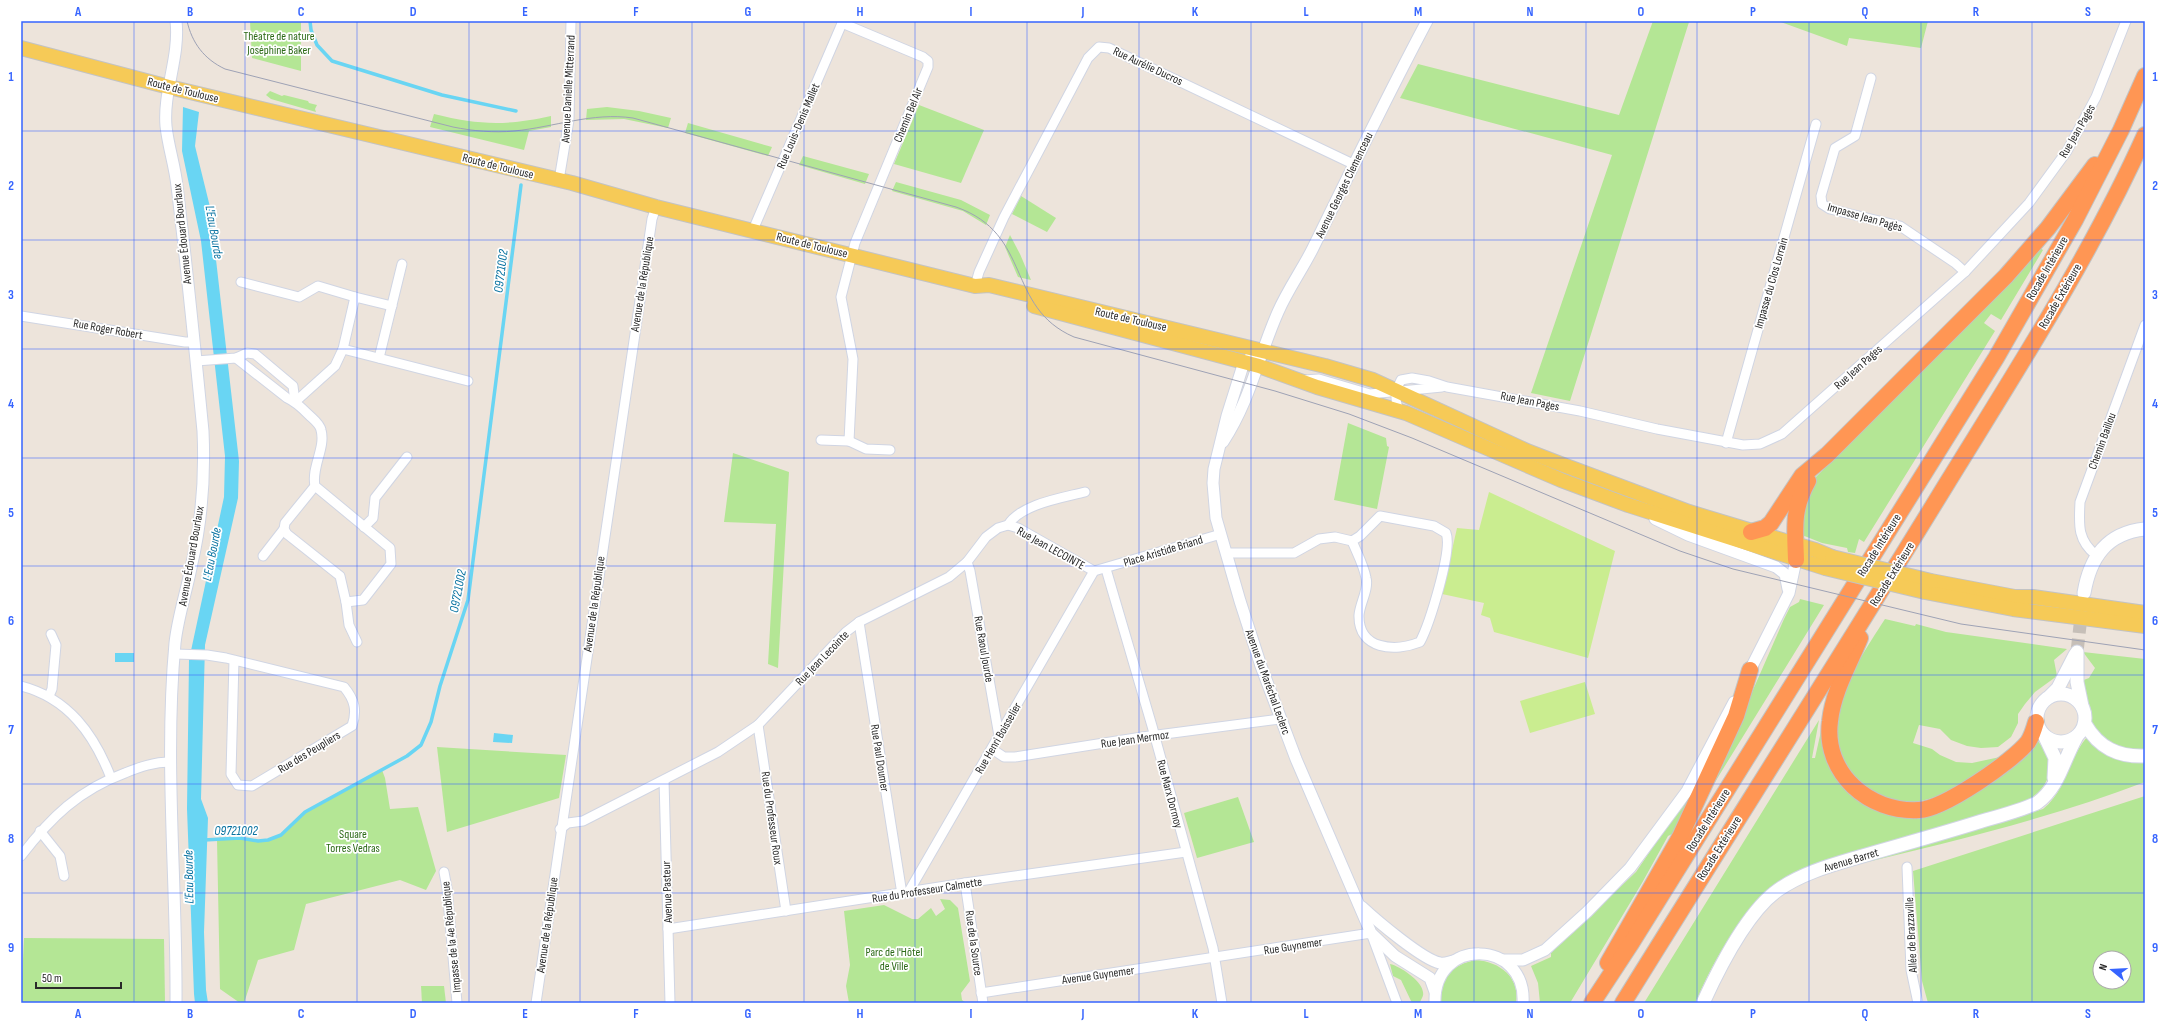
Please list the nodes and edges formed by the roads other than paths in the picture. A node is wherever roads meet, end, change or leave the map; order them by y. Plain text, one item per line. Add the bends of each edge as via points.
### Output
1 (176, 21) edge
2 (571, 21) edge
3 (1426, 21) edge
4 (2126, 21) edge
5 (843, 22) edge
6 (21, 48) edge
7 (2145, 76) edge
8 (1871, 78) dead end
9 (169, 87) junction
10 (1816, 124) dead end
11 (2121, 130) junction
12 (2145, 135) edge
13 (1353, 164) junction
14 (558, 180) junction
15 (656, 207) junction
16 (753, 230) junction
17 (851, 255) junction
18 (402, 264) dead end
19 (1965, 272) junction
20 (241, 282) dead end
21 (975, 286) junction
22 (355, 297) junction
23 (392, 306) junction
24 (21, 316) edge
25 (2145, 324) edge
26 (194, 342) junction
27 (343, 348) junction
28 (1264, 350) junction
29 (232, 358) junction
30 (378, 358) junction
31 (196, 361) junction
32 (1244, 362) junction
33 (1259, 366) junction
34 (1302, 380) junction
35 (468, 381) dead end
36 (1396, 390) junction
37 (295, 402) junction
38 (1400, 412) junction
39 (821, 440) dead end
40 (849, 441) junction
41 (1726, 443) junction
42 (1219, 449) junction
43 (890, 450) dead end
44 (1827, 454) junction
45 (407, 457) dead end
46 (315, 486) junction
47 (1085, 492) dead end
48 (1628, 505) junction
49 (1008, 525) junction
50 (364, 527) junction
51 (284, 529) junction
52 (2145, 529) edge
53 (1751, 532) junction
54 (1220, 534) junction
55 (1352, 541) junction
56 (1226, 553) junction
57 (1796, 553) junction
58 (2096, 555) junction
59 (263, 556) dead end
60 (967, 562) junction
61 (1106, 569) junction
62 (1094, 571) junction
63 (1928, 587) junction
64 (1789, 593) junction
65 (2084, 593) tunnel mouth
66 (346, 602) junction
67 (1874, 602) junction
68 (2145, 613) edge
69 (859, 622) junction
70 (2114, 623) junction
71 (2145, 626) edge
72 (2145, 633) edge
73 (51, 634) dead end
74 (357, 642) dead end
75 (175, 654) junction
76 (234, 660) junction
77 (1750, 670) junction
78 (21, 686) edge
79 (49, 696) junction
80 (2050, 696) junction
81 (2082, 706) junction
82 (1280, 719) junction
83 (2036, 722) junction
84 (2085, 724) junction
85 (758, 725) junction
86 (999, 736) junction
87 (1155, 736) junction
88 (2045, 737) junction
89 (2076, 738) junction
90 (992, 749) junction
91 (2145, 756) edge
92 (170, 762) junction
93 (111, 778) junction
94 (664, 780) junction
95 (2052, 788) junction
96 (560, 829) junction
97 (40, 831) junction
98 (1186, 852) junction
99 (21, 856) edge
100 (1908, 867) dead end
101 (444, 872) dead end
102 (64, 876) dead end
103 (965, 883) junction
104 (905, 893) junction
105 (1360, 905) junction
106 (786, 911) junction
107 (668, 929) junction
108 (1371, 933) junction
109 (1215, 958) junction
110 (1502, 960) junction
111 (1453, 962) junction
112 (981, 993) junction
113 (1435, 997) edge
114 (176, 1003) edge
115 (457, 1003) edge
116 (536, 1003) edge
117 (670, 1003) edge
118 (983, 1003) edge
119 (1222, 1003) edge
120 (1397, 1003) edge
121 (1523, 1003) edge
122 (1587, 1003) edge
123 (1592, 1003) edge
124 (1623, 1003) edge
125 (1703, 1003) edge
126 (1918, 1003) edge

1 - 9 street, Avenue Édouard Bourlaux via 176,58
2 - 14 street, Avenue Danielle Mitterrand via 569,120
3 - 13 street, Avenue Georges Clemenceau
4 - 19 street, Rue Jean Pages via 2096,97 2067,151 2029,203
5 - 16 street, Rue Louis-Denis Mallet
5 - 17 street, Chemin Bel Air via 928,60 928,67
6 - 9 main road, Route de Toulouse
7 - 11 highway, Rocade Intérieure
8 - 19 street, Impasse Jean Pagès via 1855,136 1835,148 1822,204 1830,209 1900,226
9 - 14 main road, Route de Toulouse
9 - 26 street, Avenue Édouard Bourlaux via 166,127 177,183
10 - 41 street, Impasse du Clos Lorrain
11 - 44 highway via 2048,228 2006,276
11 - 123 highway, Rocade Intérieure via 2075,220 1996,358
12 - 67 highway, Rocade Extérieure via 2085,253 2015,373
13 - 21 street, Rue Aurélie Ducros via 1109,48 1099,47 1088,58 1002,222
13 - 28 street, Avenue Georges Clemenceau via 1278,312
14 - 15 main road, Route de Toulouse
15 - 16 main road, Route de Toulouse
15 - 96 street, Avenue de la République via 652,219
16 - 17 main road, Route de Toulouse
17 - 21 main road, Route de Toulouse
17 - 40 street via 840,297 853,359
18 - 23 street
19 - 41 street, Rue Jean Pages via 1782,434 1760,444
20 - 22 street via 299,297 318,286
21 - 28 main road, Route de Toulouse via 990,285
21 - 32 main road, Route de Toulouse via 988,294
22 - 23 street
22 - 27 street
23 - 30 street
24 - 26 street, Rue Roger Robert
25 - 58 street, Chemin Baillou via 2080,502 2079,529 2090,550
26 - 31 street, Avenue Édouard Bourlaux
27 - 30 street
27 - 37 street via 335,366
28 - 32 street
28 - 33 street, Avenue Georges Clemenceau
28 - 36 main road, Route de Toulouse via 1353,374
29 - 31 street
29 - 37 street
29 - 37 street via 247,353 255,354 293,386
30 - 35 street
31 - 75 street, Avenue Édouard Bourlaux via 204,446 201,510
32 - 33 main road, Route de Toulouse
32 - 42 street, Avenue du Maréchal Leclerc
33 - 34 main road, Route de Toulouse
33 - 42 street, Avenue du Maréchal Leclerc via 1238,420
34 - 36 street via 1319,379 1370,394
34 - 38 main road, Route de Toulouse
36 - 38 street
36 - 41 street, Rue Jean Pages via 1404,378 1430,381 1447,387 1580,411
36 - 53 main road, Route de Toulouse via 1534,453 1689,512
37 - 46 street via 321,429
38 - 48 main road, Route de Toulouse via 1460,435 1561,480
39 - 40 street
40 - 43 street via 866,449
42 - 54 street, Avenue du Maréchal Leclerc via 1213,484 1215,513
44 - 53 highway via 1802,476 1771,523 1765,528
44 - 57 highway via 1808,481 1798,502 1794,518
45 - 50 street via 375,498 373,518
46 - 50 street
46 - 51 street via 285,523
47 - 49 street, Rue Jean Lecointe via 1046,502 1021,512 1012,518
48 - 57 main road, Route de Toulouse
48 - 64 street via 1688,535 1776,567 1785,574
49 - 60 street, Rue Jean Lecointe via 998,528 986,537
49 - 62 street, Rue Jean LECOINTE via 1018,528
50 - 66 street via 390,548 390,564 363,600
51 - 59 street
51 - 66 street via 340,576
52 - 58 main road via 2126,533 2113,540
53 - 57 main road, Route de Toulouse
54 - 56 street, Avenue du Maréchal Leclerc
54 - 61 street, Place Aristide Briand
55 - 55 street via 1380,516 1428,525 1446,533 1447,544 1431,617 1420,642 1397,649 1375,643 1366,636 1359,613 1367,580
55 - 56 street via 1334,537 1319,538 1294,553
56 - 82 street, Avenue du Maréchal Leclerc via 1260,666
57 - 63 main road, bridge
57 - 64 street
58 - 65 main road via 2090,566
60 - 69 street, Rue Jean Lecointe via 949,577
60 - 86 street, Rue Raoul Jourde
61 - 62 street, Place Aristide Briand
61 - 87 street, Rue Marx Dormoy
62 - 86 street, Rue Henri Boisselier
63 - 68 main road via 2033,597
63 - 70 main road via 2013,609
64 - 77 street
66 - 74 street via 349,626
67 - 83 highway via 1835,696 1829,738 1832,755 1840,771 1850,784 1865,796 1879,804 1899,809 1920,810 1936,807 1959,796 2021,749 2033,733
67 - 124 highway, Rocade Extérieure
69 - 85 street, Rue Jean Lecointe via 846,632
69 - 104 street, Rue Paul Doumer
70 - 71 main road
70 - 72 main road
73 - 79 street via 56,645 52,689
75 - 76 street, Rue des Peupliers via 207,655
75 - 92 street, Avenue Édouard Bourlaux
76 - 76 street, Rue des Peupliers via 231,774 238,785 252,786 352,726 356,713 349,693 344,687
77 - 110 street via 1708,755 1687,791 1630,868 1545,950 1523,960
77 - 122 highway via 1736,716 1683,830
78 - 79 street
79 - 93 street via 86,729
80 - 81 main road via 2064,694 2077,700
80 - 81 main road via 2058,688 2077,652 2077,682
80 - 83 main road via 2039,707
81 - 84 main road
82 - 87 street, Rue Jean Mermoz
82 - 105 street, Avenue du Maréchal Leclerc
83 - 88 main road
84 - 89 main road
84 - 91 main road via 2097,742 2107,749 2133,756
85 - 94 street, Rue Jean Lecointe via 718,752
85 - 106 street, Rue du Professeur Roux
86 - 90 street, Rue Henri Boisselier
87 - 90 street, Rue Jean Mermoz via 1015,757 1004,757
87 - 98 street, Rue Marx Dormoy
88 - 89 main road via 2060,743
88 - 95 main road via 2055,758
89 - 95 main road, Avenue Barret
90 - 104 street, Rue Henri Boisselier
92 - 93 street via 145,766
92 - 114 street, Avenue Édouard Bourlaux
93 - 97 street via 72,801
94 - 96 street, Rue Jean Lecointe via 583,821 568,823
94 - 107 street, Avenue Pasteur
95 - 125 main road, Avenue Barret via 2045,797 2028,807 1836,864 1797,879 1778,890 1763,904 1733,947 1714,978
96 - 116 street, Avenue de la République
97 - 99 street
97 - 102 street via 60,856
98 - 103 street, Rue du Professeur Calmette
98 - 109 street, Rue Marx Dormoy
100 - 126 street, Allée de Brazzaville via 1911,970
101 - 115 street, Impasse de la 4e République
103 - 104 street, Rue du Professeur Calmette
103 - 112 street, Rue de la Source
104 - 106 street, Rue du Professeur Calmette
105 - 108 street, Avenue du Maréchal Leclerc
105 - 111 street, Avenue du Maréchal Leclerc via 1402,940 1426,956 1439,963
106 - 107 street, Rue du Professeur Calmette
107 - 117 street, Avenue Pasteur
108 - 109 street, Rue Guynemer
108 - 113 street, Avenue du Maréchal Leclerc via 1395,956 1430,978
108 - 120 street
109 - 112 street, Avenue Guynemer
109 - 119 street, Rue Marx Dormoy
110 - 111 street via 1490,954 1472,953
110 - 121 street via 1518,975 1522,985
111 - 113 street via 1438,980
112 - 118 street, Rue de la Source

